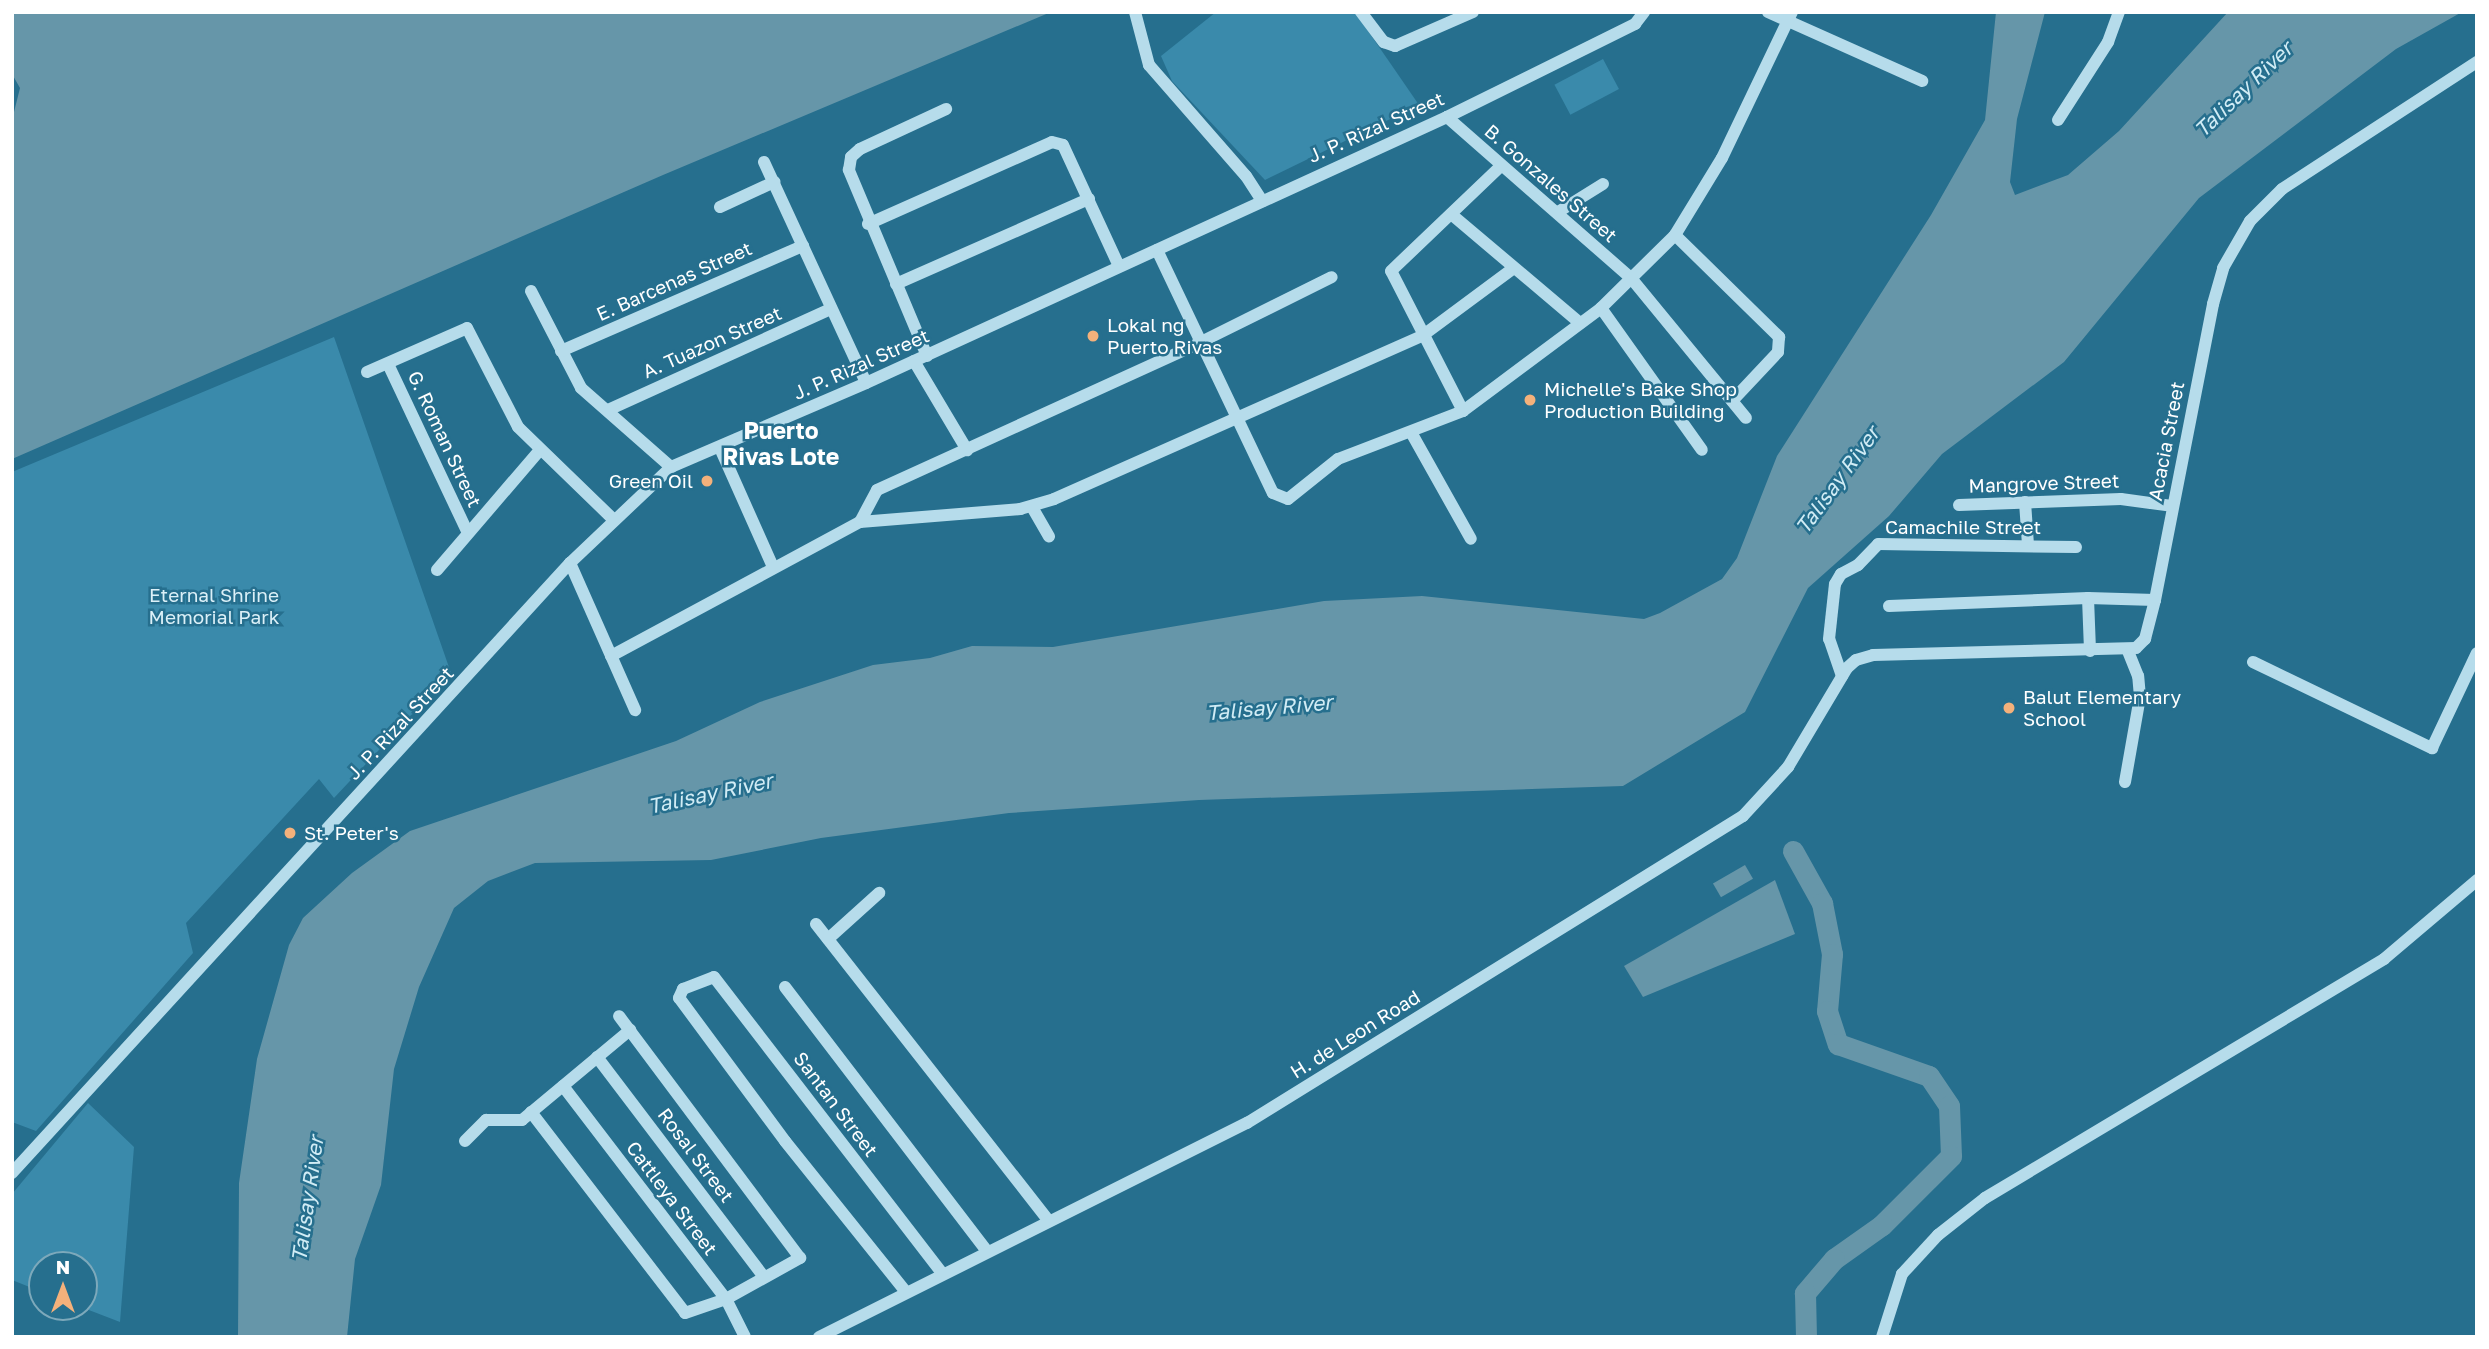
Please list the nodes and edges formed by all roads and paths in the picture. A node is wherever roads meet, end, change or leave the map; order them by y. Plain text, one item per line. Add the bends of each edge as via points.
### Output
1 (1135, 12) edge
2 (1361, 12) edge
3 (1474, 12) edge
4 (1644, 12) edge
5 (1768, 12) edge
6 (2119, 12) edge
7 (1790, 17) edge
8 (2477, 62) edge
9 (1922, 80) dead end
10 (946, 109) dead end
11 (1447, 117) junction
12 (2057, 120) dead end
13 (764, 162) dead end
14 (1501, 166) junction
15 (774, 182) junction
16 (1602, 184) dead end
17 (1089, 199) junction
18 (1262, 201) junction
19 (720, 207) dead end
20 (1558, 212) junction
21 (1451, 214) junction
22 (868, 223) junction
23 (1675, 235) junction
24 (803, 246) junction
25 (1157, 250) junction
26 (1119, 265) junction
27 (1514, 268) junction
28 (1332, 277) dead end
29 (1631, 278) junction
30 (897, 284) junction
31 (531, 291) dead end
32 (1601, 308) junction
33 (831, 309) junction
34 (1580, 323) junction
35 (1422, 336) junction
36 (1199, 343) junction
37 (561, 351) junction
38 (927, 356) junction
39 (914, 361) junction
40 (388, 364) junction
41 (367, 372) dead end
42 (866, 383) junction
43 (1732, 401) junction
44 (608, 410) junction
45 (1463, 411) junction
46 (1233, 418) junction
47 (1746, 418) dead end
48 (1412, 434) junction
49 (720, 448) junction
50 (967, 450) junction
51 (1702, 450) dead end
52 (538, 452) junction
53 (671, 467) junction
54 (2025, 502) junction
55 (1959, 505) dead end
56 (2172, 506) junction
57 (1032, 507) junction
58 (613, 519) junction
59 (860, 522) junction
60 (467, 531) junction
61 (1049, 536) dead end
62 (1471, 539) dead end
63 (2028, 545) junction
64 (2076, 547) dead end
65 (570, 563) junction
66 (773, 567) junction
67 (437, 570) dead end
68 (2088, 598) junction
69 (2155, 600) junction
70 (1889, 606) dead end
71 (2127, 649) junction
72 (2090, 651) junction
73 (2477, 653) edge
74 (611, 656) junction
75 (2253, 662) dead end
76 (1842, 676) junction
77 (635, 710) dead end
78 (2125, 782) dead end
79 (2477, 880) edge
80 (879, 893) dead end
81 (816, 924) dead end
82 (828, 939) junction
83 (785, 987) dead end
84 (620, 1016) dead end
85 (630, 1030) junction
86 (597, 1057) junction
87 (562, 1086) junction
88 (531, 1112) junction
89 (465, 1141) dead end
90 (12, 1173) edge
91 (1049, 1221) junction
92 (988, 1251) junction
93 (943, 1274) junction
94 (764, 1277) junction
95 (906, 1292) junction
96 (726, 1299) junction
97 (745, 1337) edge
98 (819, 1337) edge
99 (1882, 1337) edge

1 - 18 street via 1149,65 1246,176
2 - 3 street via 1384,42 1395,46
4 - 11 street, J. P. Rizal Street via 1635,24
5 - 7 street
6 - 12 street via 2096,62
7 - 9 street
7 - 23 street via 1722,158
8 - 56 street, Acacia Street via 2282,189 2250,221 2223,268 2213,304
10 - 22 street via 860,149 851,158 849,170
11 - 14 street, B. Gonzales Street
11 - 18 street, J. P. Rizal Street
13 - 15 street
14 - 20 street, B. Gonzales Street
14 - 21 street
15 - 19 street
15 - 24 street
16 - 20 street
17 - 22 street via 1063,145 1052,142
17 - 26 street
17 - 30 street
18 - 25 street, J. P. Rizal Street
20 - 29 street, B. Gonzales Street
21 - 27 street
21 - 35 street via 1391,271
22 - 30 street
23 - 29 street
23 - 43 street via 1779,337 1778,352
24 - 33 street
24 - 37 street, E. Barcenas Street
25 - 26 street, J. P. Rizal Street
25 - 36 street
26 - 38 street, J. P. Rizal Street
27 - 34 street
27 - 35 street
28 - 36 street
29 - 32 street
29 - 43 street, B. Gonzales Street
30 - 38 street
31 - 37 street
32 - 34 street
32 - 51 street
33 - 42 street
33 - 44 street, A. Tuazon Street
34 - 45 street
35 - 45 street
35 - 46 street
36 - 46 street
36 - 50 street
37 - 44 street via 581,388
38 - 39 street, J. P. Rizal Street
39 - 42 street, J. P. Rizal Street
39 - 50 street
40 - 41 street
40 - 52 street via 467,328 499,397
40 - 60 street, G. Roman Street
42 - 49 street, J. P. Rizal Street
43 - 47 street, B. Gonzales Street
44 - 53 street
45 - 48 street
46 - 48 street via 1273,493 1284,500 1338,459
46 - 57 street
48 - 62 street
49 - 53 street, J. P. Rizal Street
49 - 66 street
50 - 59 street via 877,490
52 - 58 street
52 - 60 street
53 - 58 street, J. P. Rizal Street
54 - 55 street, Mangrove Street
54 - 56 street, Mangrove Street via 2121,499
54 - 63 street
56 - 69 street, Acacia Street
57 - 59 street
57 - 61 street
58 - 65 street, J. P. Rizal Street
59 - 66 street
60 - 67 street
63 - 64 street, Camachile Street
63 - 76 street, Camachile Street via 1878,544 1835,584 1829,639
65 - 74 street
65 - 90 street, J. P. Rizal Street
66 - 74 street
68 - 69 street
68 - 70 street
68 - 72 street
69 - 71 street, Acacia Street via 2145,639
71 - 72 street
71 - 78 street via 2138,676 2140,697
72 - 76 street via 1873,655 1856,660
73 - 75 street via 2432,748
74 - 77 street
76 - 91 street, H. de Leon Road via 1788,768 1743,816 1247,1123
79 - 99 street via 2384,959 1985,1198 1938,1235 1902,1274
80 - 82 street
81 - 82 street
82 - 91 street
83 - 92 street
84 - 85 street
85 - 86 street
85 - 94 street via 800,1255
86 - 87 street
86 - 94 street, Rosal Street
87 - 88 street
87 - 96 street, Cattleya Street
88 - 89 street via 518,1122 486,1120
88 - 96 street via 685,1313
91 - 92 street, H. de Leon Road
92 - 93 street, H. de Leon Road
93 - 95 street, H. de Leon Road
93 - 95 street, Santan Street via 714,977 693,984 679,998
94 - 96 street
95 - 98 street, H. de Leon Road
96 - 97 street, Cattleya Street

